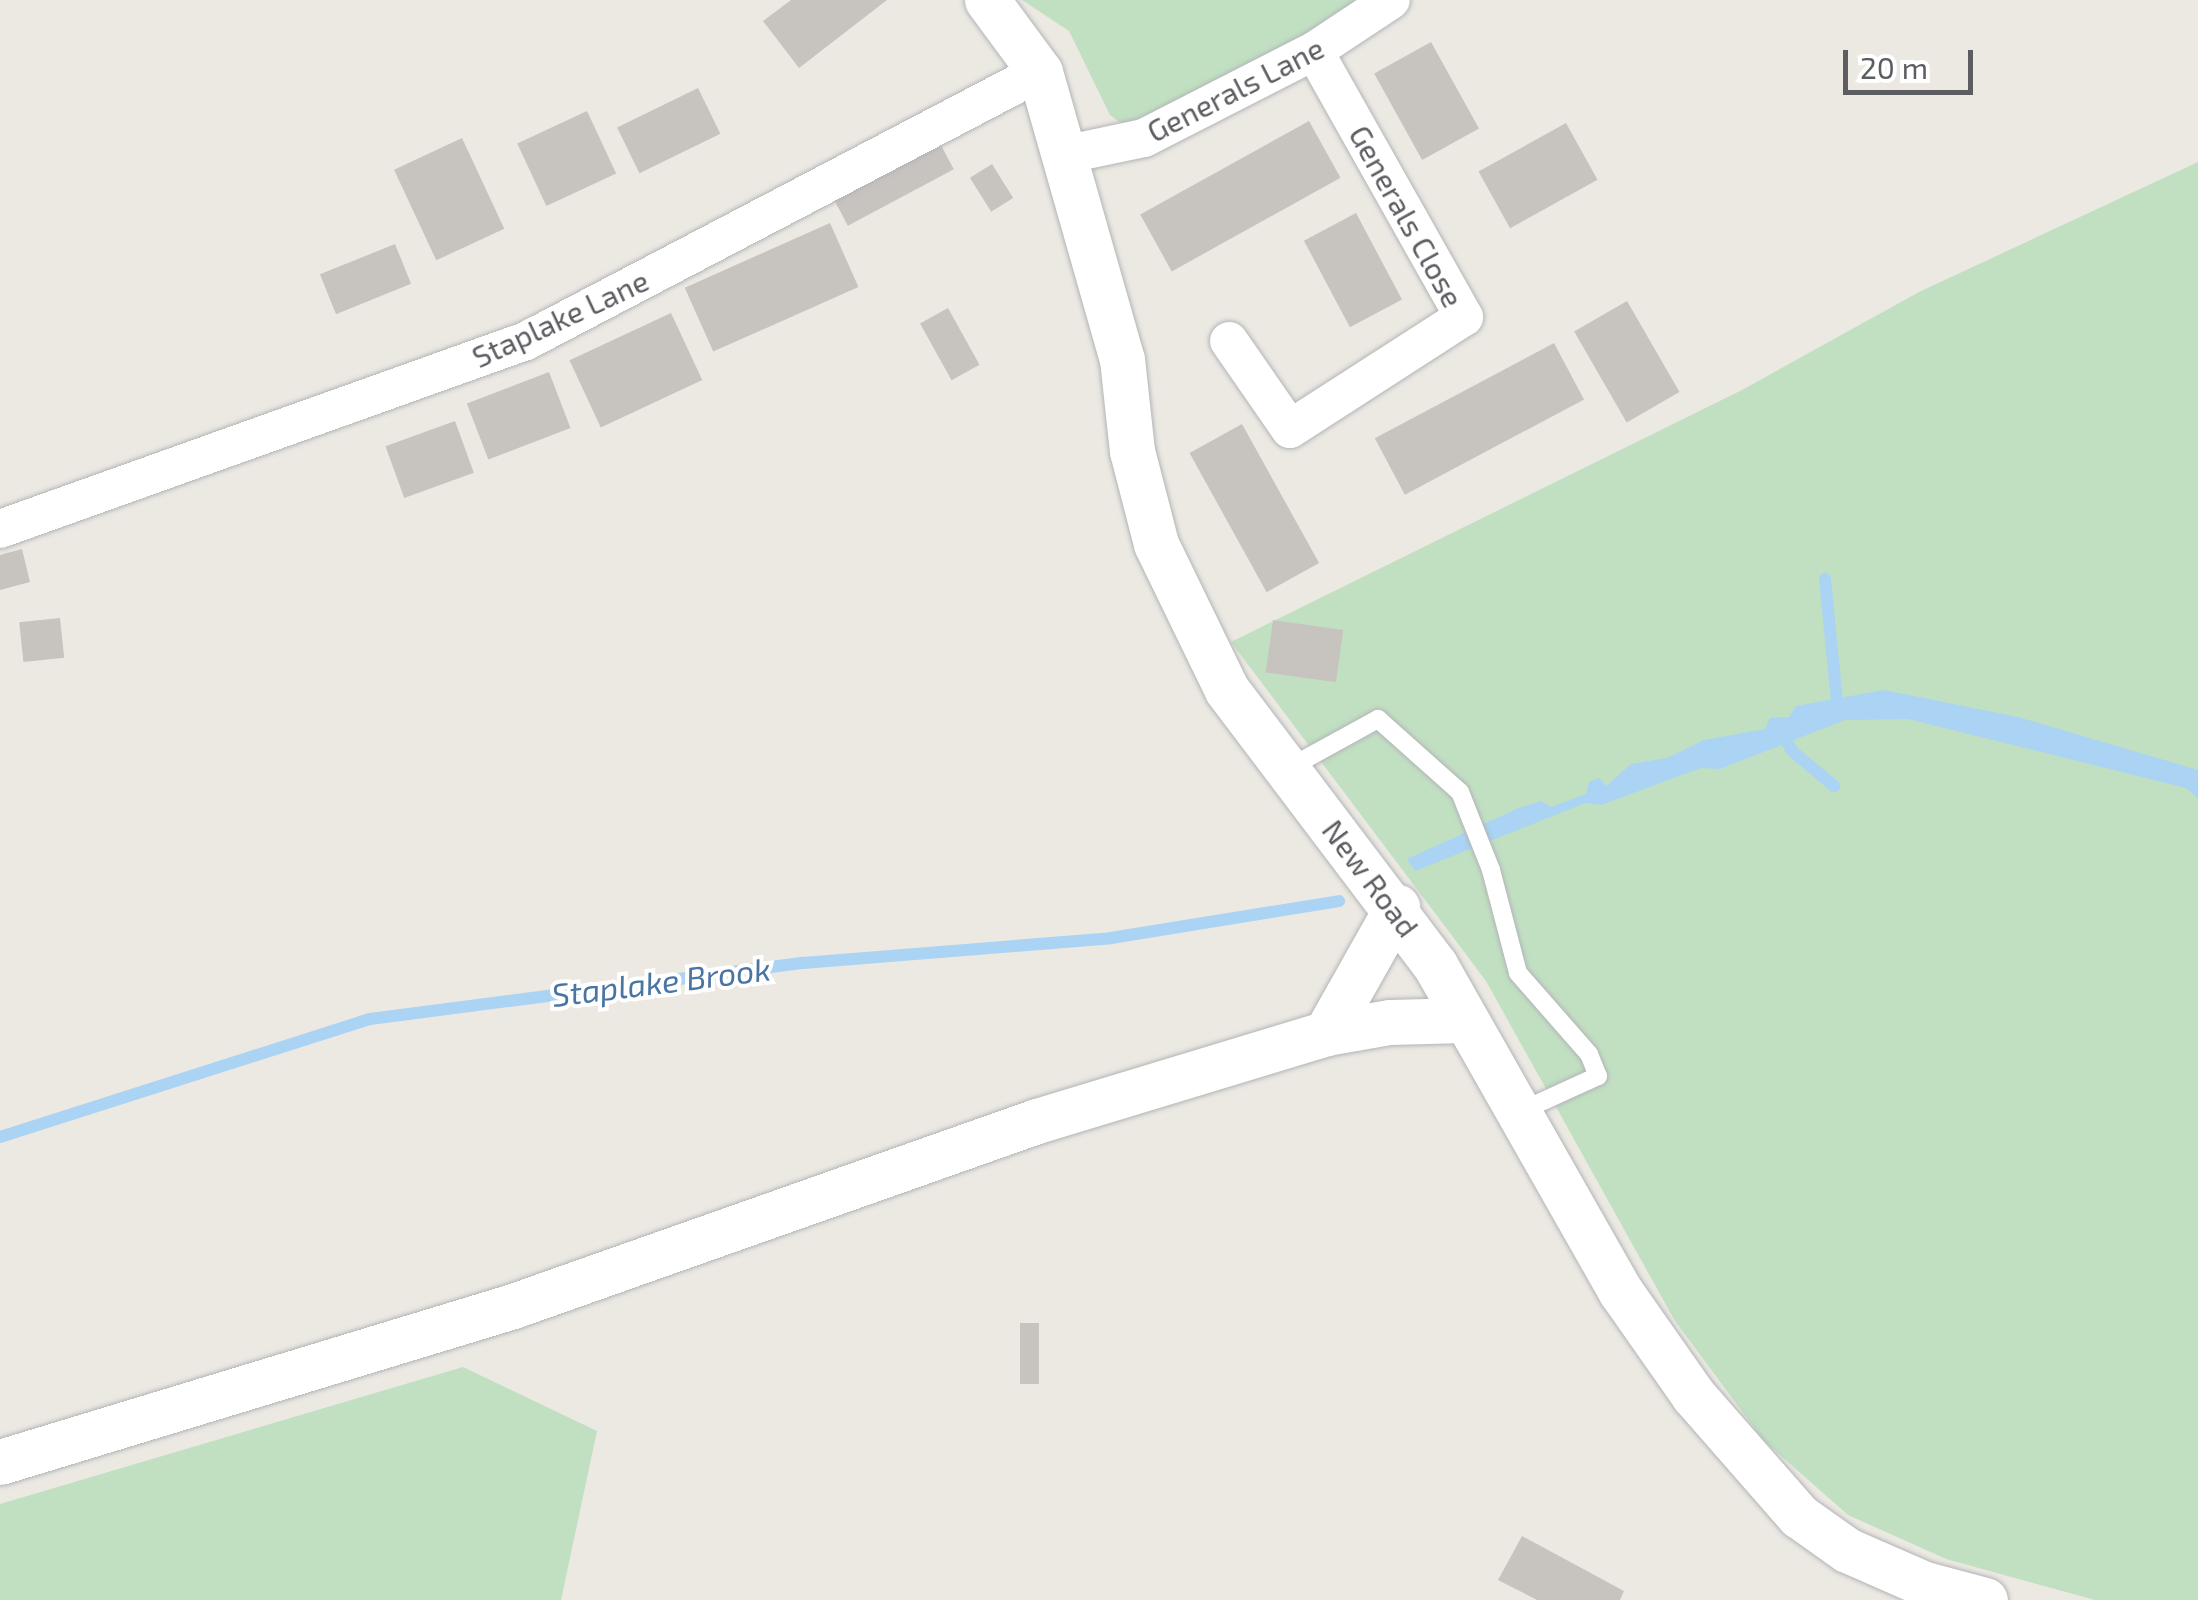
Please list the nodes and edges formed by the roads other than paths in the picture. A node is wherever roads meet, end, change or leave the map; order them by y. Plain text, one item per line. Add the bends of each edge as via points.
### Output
1 (987, 0) edge
2 (1391, 0) edge
3 (1314, 51) junction
4 (1040, 72) junction
5 (1068, 154) junction
6 (1229, 341) dead end
7 (0, 528) edge
8 (1286, 768) junction
9 (1396, 907) junction
10 (1465, 1020) junction
11 (1326, 1034) junction
12 (1518, 1112) junction
13 (0, 1462) edge
14 (1985, 1600) edge

1 - 4 street, New Road
2 - 3 street, Generals Lane
3 - 5 street, Generals Lane via 1144,138
3 - 6 street, Generals Close via 1464,317 1290,429
4 - 5 street, New Road
4 - 7 street, Staplake Lane via 526,341
5 - 8 street, New Road via 1122,359 1132,451 1156,544 1226,690
8 - 9 street, New Road
8 - 12 lane via 1378,719 1460,792 1486,854 1518,973 1589,1054 1598,1076
9 - 10 street, New Road
9 - 11 street
10 - 11 street via 1390,1022
10 - 12 street, New Road
11 - 13 street via 1037,1121 513,1306
12 - 14 street, New Road via 1621,1292 1762,1478 1848,1550 1924,1584

